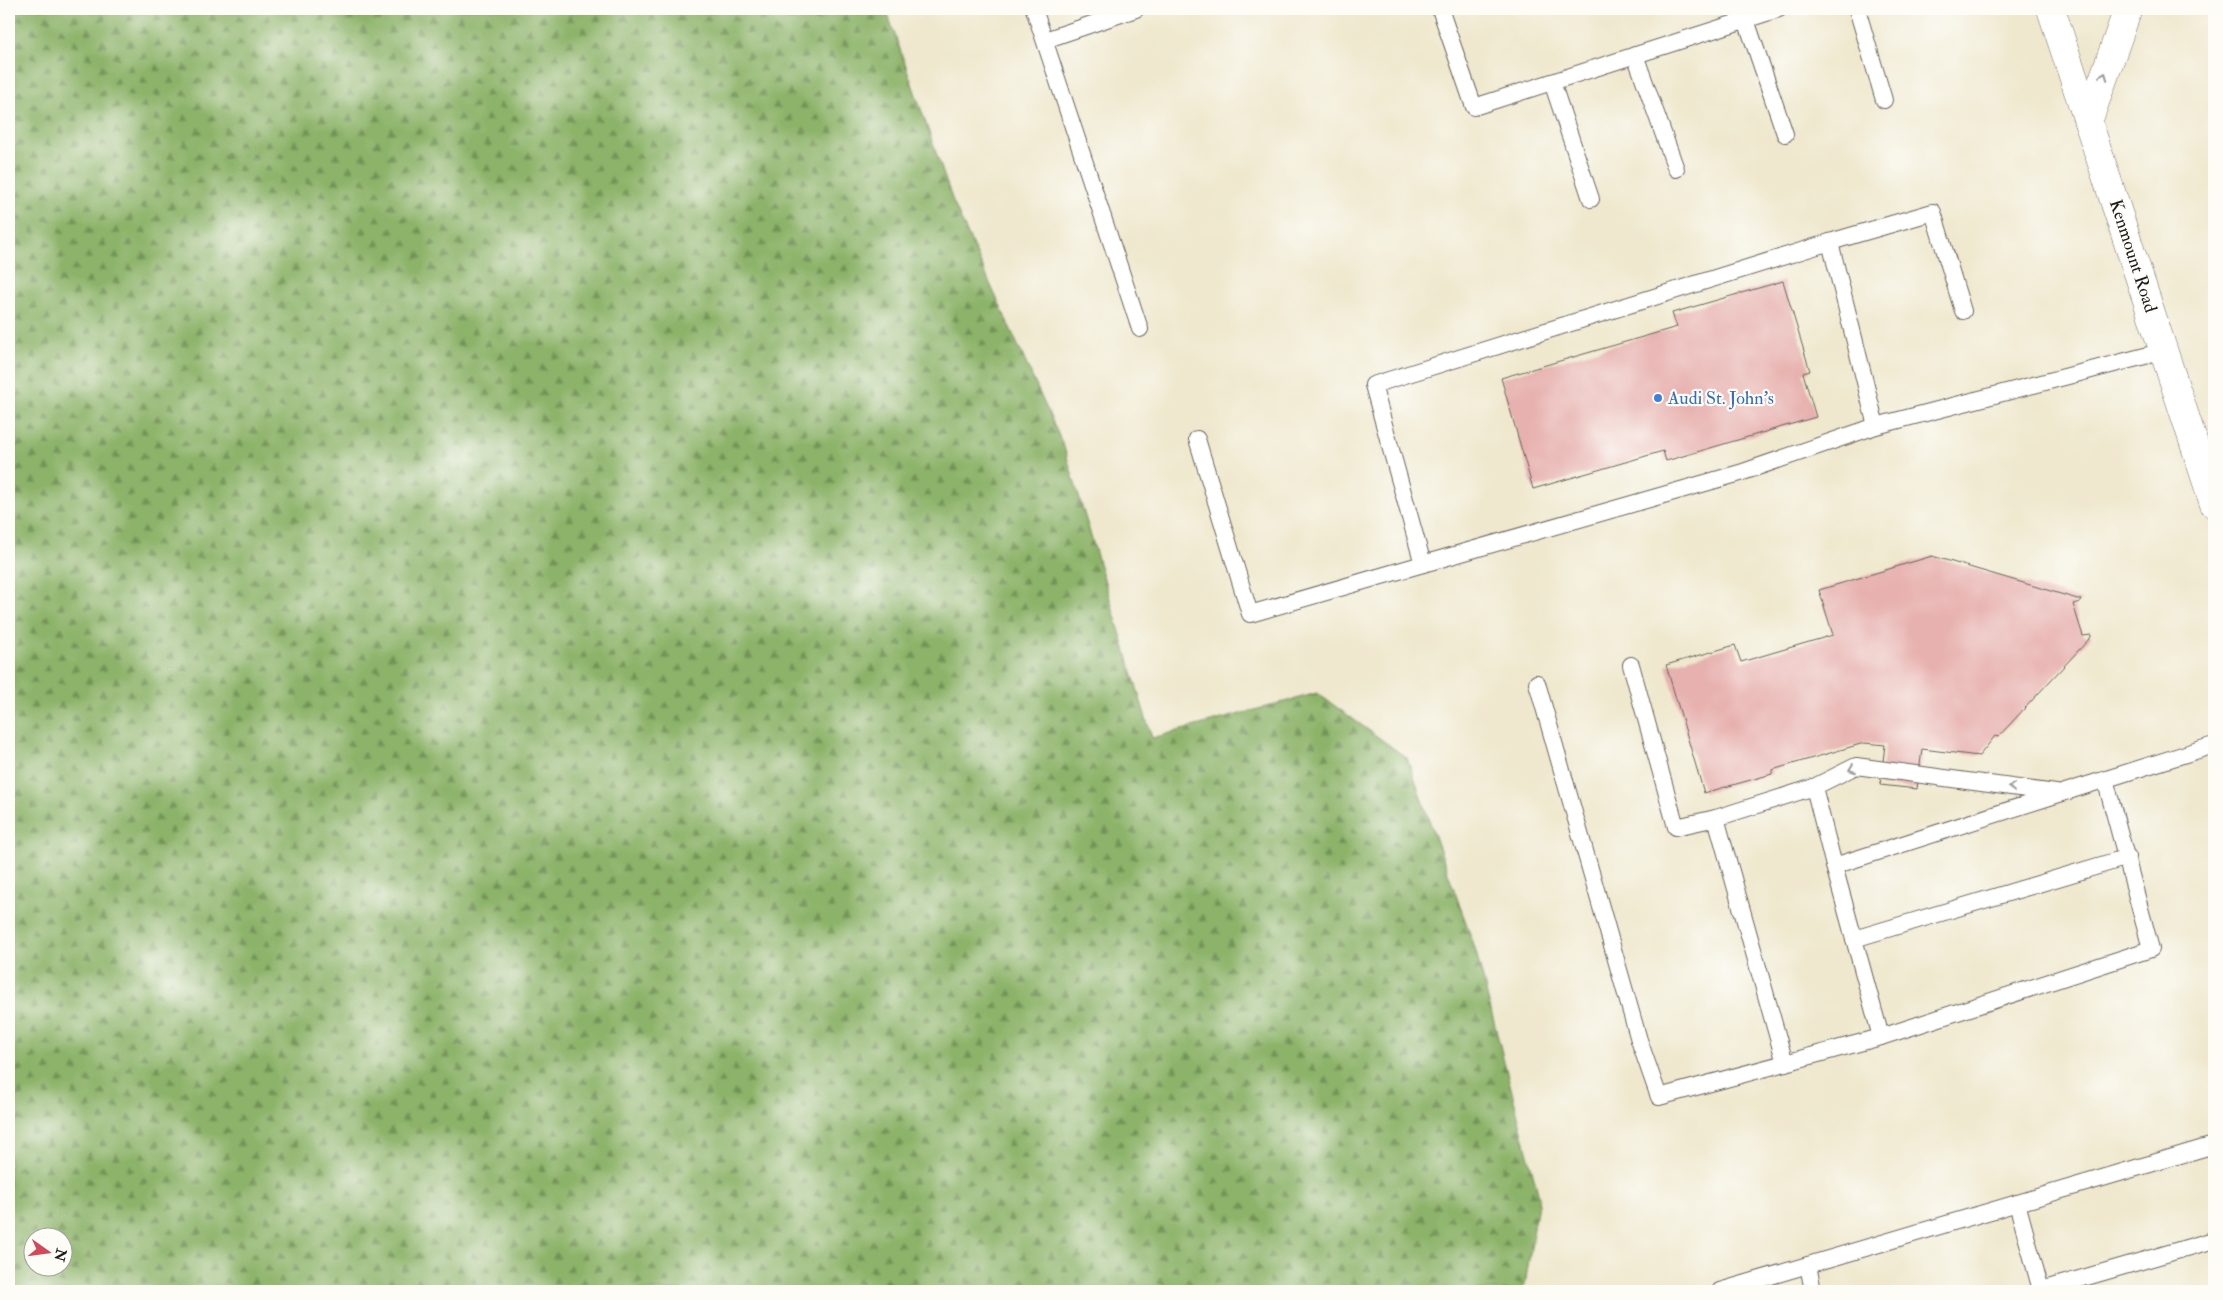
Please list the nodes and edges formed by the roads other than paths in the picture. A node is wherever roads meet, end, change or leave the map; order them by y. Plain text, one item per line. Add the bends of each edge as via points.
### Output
1 (1034, 9) edge
2 (1136, 9) edge
3 (1440, 9) edge
4 (1779, 9) edge
5 (1857, 9) edge
6 (2051, 9) edge
7 (2128, 9) edge
8 (1746, 20) junction
9 (1045, 40) junction
10 (1635, 55) junction
11 (1552, 82) junction
12 (1884, 100) dead end
13 (2088, 122) junction
14 (1784, 134) dead end
15 (1676, 169) dead end
16 (1591, 198) dead end
17 (1830, 242) junction
18 (1963, 311) dead end
19 (1140, 329) dead end
20 (2164, 351) junction
21 (1876, 426) junction
22 (1197, 439) dead end
23 (2214, 504) edge
24 (1423, 564) junction
25 (1631, 665) dead end
26 (1537, 683) dead end
27 (2214, 745) edge
28 (2105, 779) junction
29 (1814, 787) junction
30 (2060, 793) junction
31 (1716, 818) junction
32 (2128, 857) junction
33 (1834, 866) junction
34 (1854, 939) junction
35 (1881, 1037) junction
36 (1785, 1063) junction
37 (2214, 1145) edge
38 (2017, 1203) junction
39 (2214, 1240) edge
40 (1808, 1265) junction
41 (1720, 1291) edge
42 (1813, 1291) edge
43 (2039, 1291) edge

1 - 9 lane
2 - 9 lane
3 - 11 lane via 1474,107
4 - 8 lane
5 - 12 lane
6 - 13 main road, Kenmount Road
13 -> 7 main road
8 - 10 lane
8 - 14 lane
9 - 19 lane
10 - 11 lane
10 - 15 lane
11 - 16 lane
13 - 20 main road, Kenmount Road
17 - 18 lane via 1933,212
17 - 21 lane
17 - 24 lane via 1373,385
20 - 21 lane
20 - 23 main road, Kenmount Road
21 - 24 lane via 1740,473
22 - 24 lane via 1250,614
25 - 31 lane via 1676,827
26 - 36 lane via 1639,1040 1659,1097
27 - 28 lane
28 - 30 lane
28 - 32 lane
30 -> 29 lane via 1856,766
29 - 31 lane
29 - 33 lane
30 - 33 lane
31 - 36 lane
32 - 34 lane
32 - 35 lane via 2151,949
33 - 34 lane
34 - 35 lane
35 - 36 lane
37 - 38 lane
38 - 40 lane
38 - 43 lane
39 - 43 lane
40 - 41 lane
40 - 42 lane

